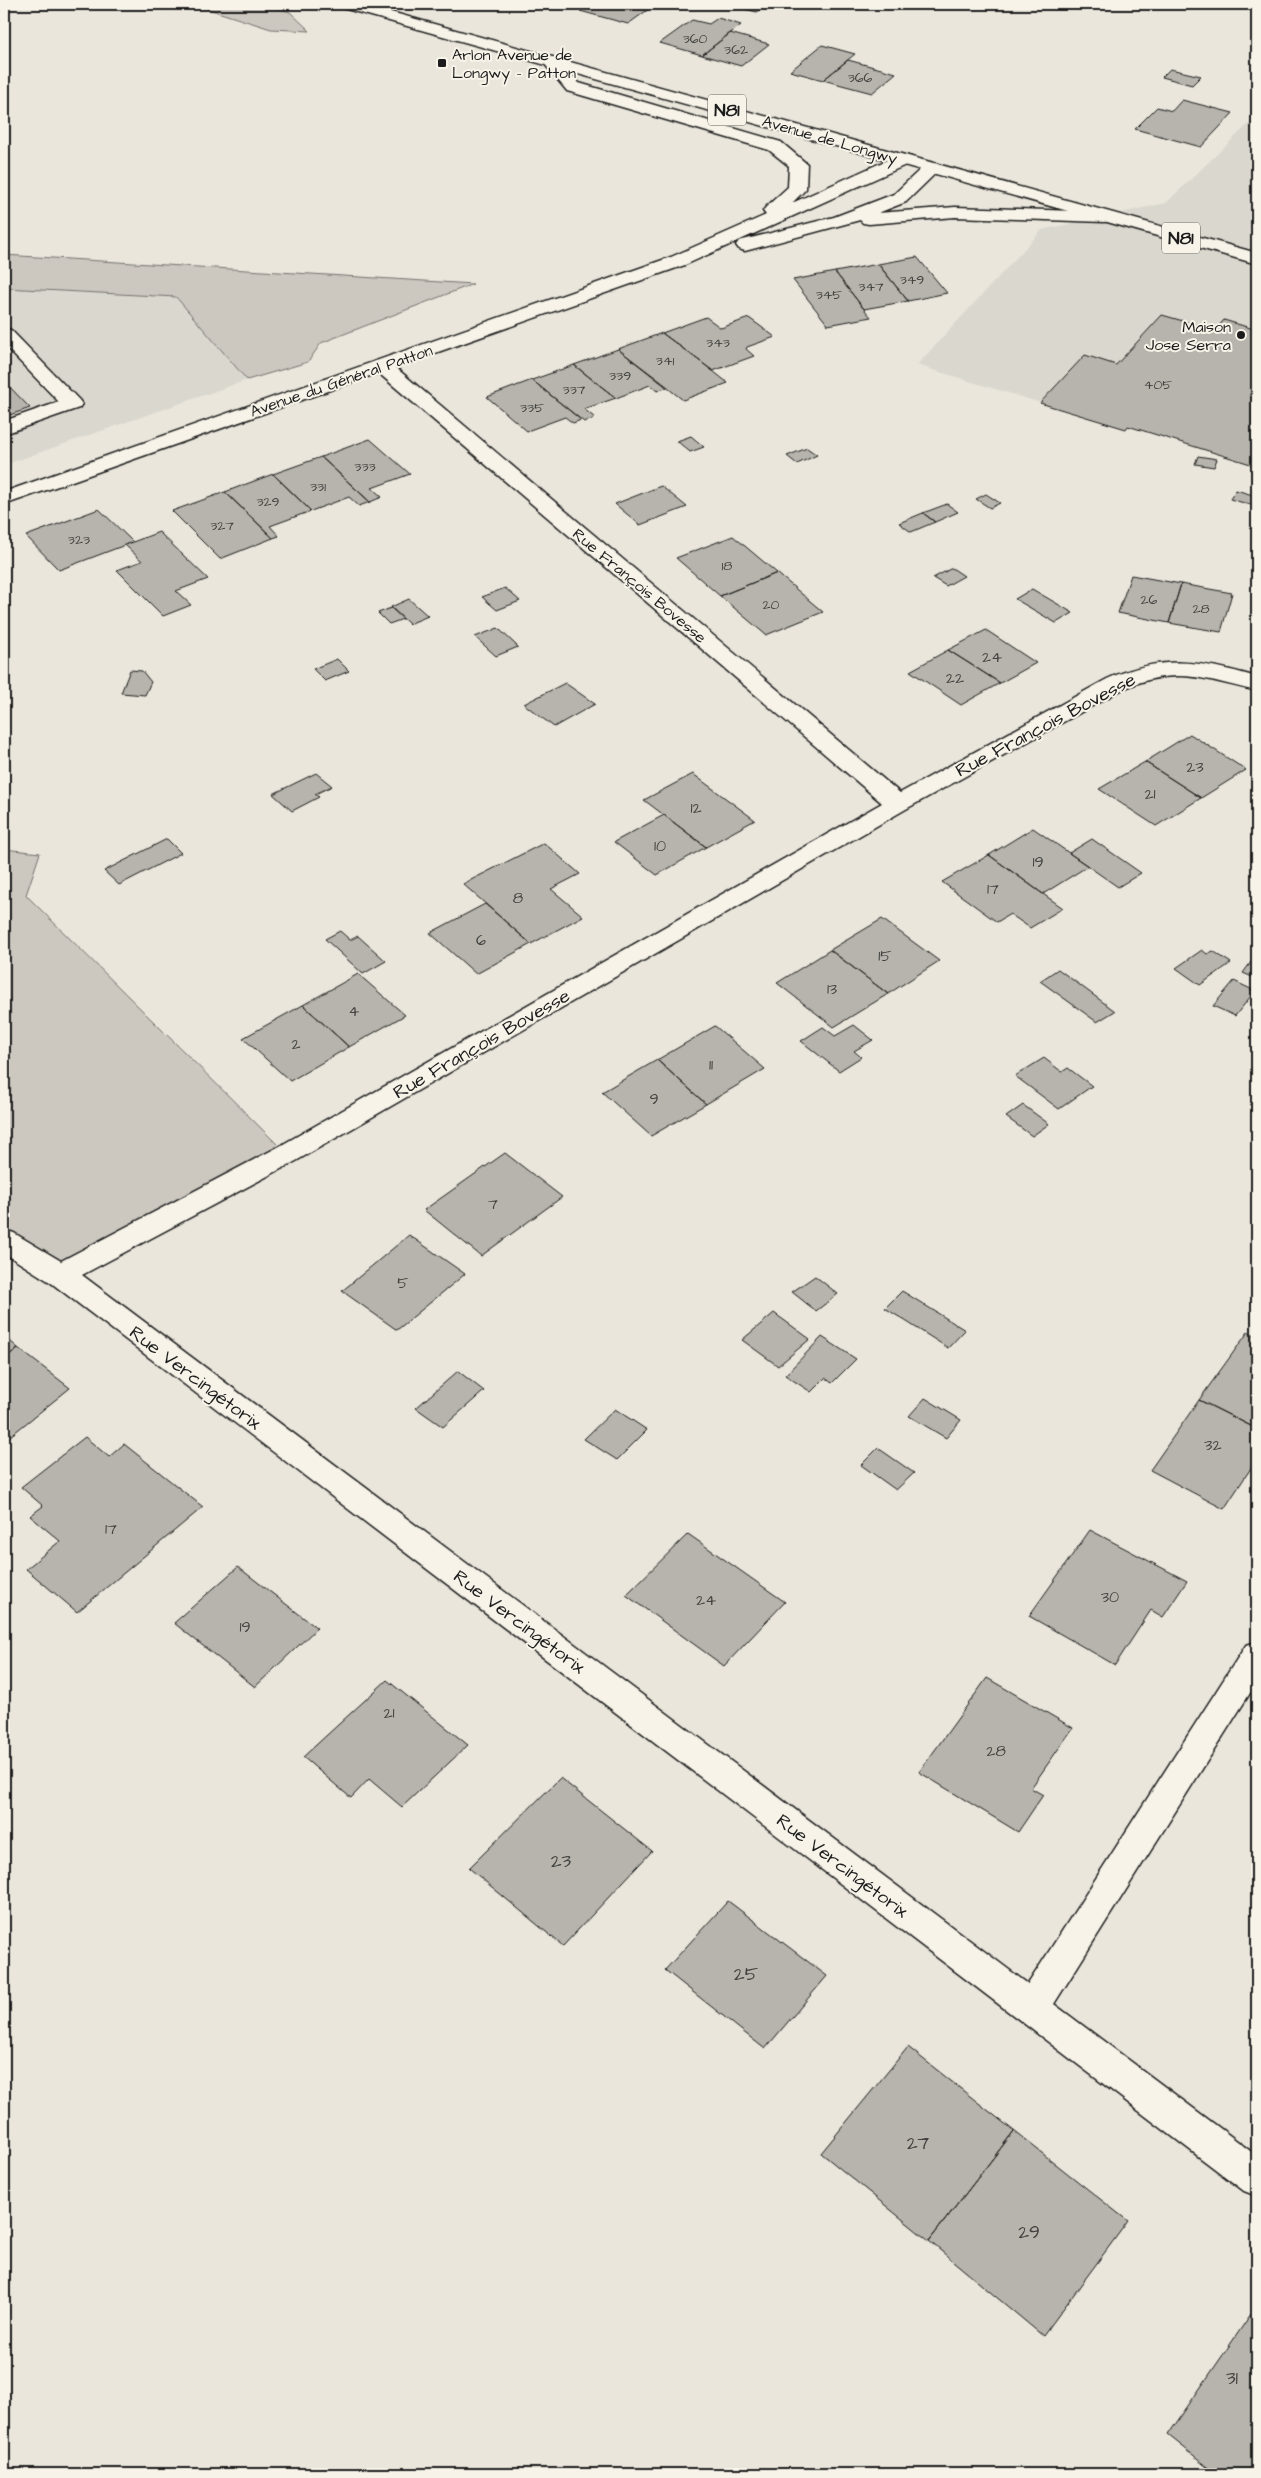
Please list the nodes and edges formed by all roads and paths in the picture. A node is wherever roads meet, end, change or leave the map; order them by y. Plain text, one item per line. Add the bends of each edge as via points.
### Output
1 (345, 4) edge
2 (551, 62) junction
3 (902, 160) junction
4 (932, 168) junction
5 (1104, 217) junction
6 (840, 221) junction
7 (1257, 259) edge
8 (678, 261) junction
9 (4, 334) edge
10 (382, 366) junction
11 (4, 428) edge
12 (4, 499) edge
13 (1257, 684) edge
14 (898, 804) junction
15 (4, 1240) edge
16 (60, 1274) junction
17 (1257, 1654) edge
18 (1032, 2008) junction
19 (1257, 2178) edge

1 - 2 main road, Avenue de Longwy / N81
2 - 3 main road, Avenue de Longwy / N81
2 - 8 main road, N81 via 573,87 774,146 798,164 797,189 775,208
3 - 4 main road, Avenue de Longwy / N81
3 - 8 main road
4 - 5 main road, Avenue de Longwy / N81
4 - 6 main road via 900,198
5 - 6 main road via 954,212
5 - 7 main road, Avenue de Longwy / N81
6 - 8 main road
8 - 10 main road, Avenue du Général Patton
9 - 11 main road via 72,404
10 - 12 main road, Avenue du Général Patton
10 - 14 main road, Rue François Bovesse
13 - 14 main road, Rue François Bovesse via 1211,672 1176,668 1142,672
14 - 16 main road, Rue François Bovesse via 287,1154
15 - 16 main road, Rue Vercingétorix
16 - 18 main road, Rue Vercingétorix
17 - 18 main road
18 - 19 main road, Rue Vercingétorix

